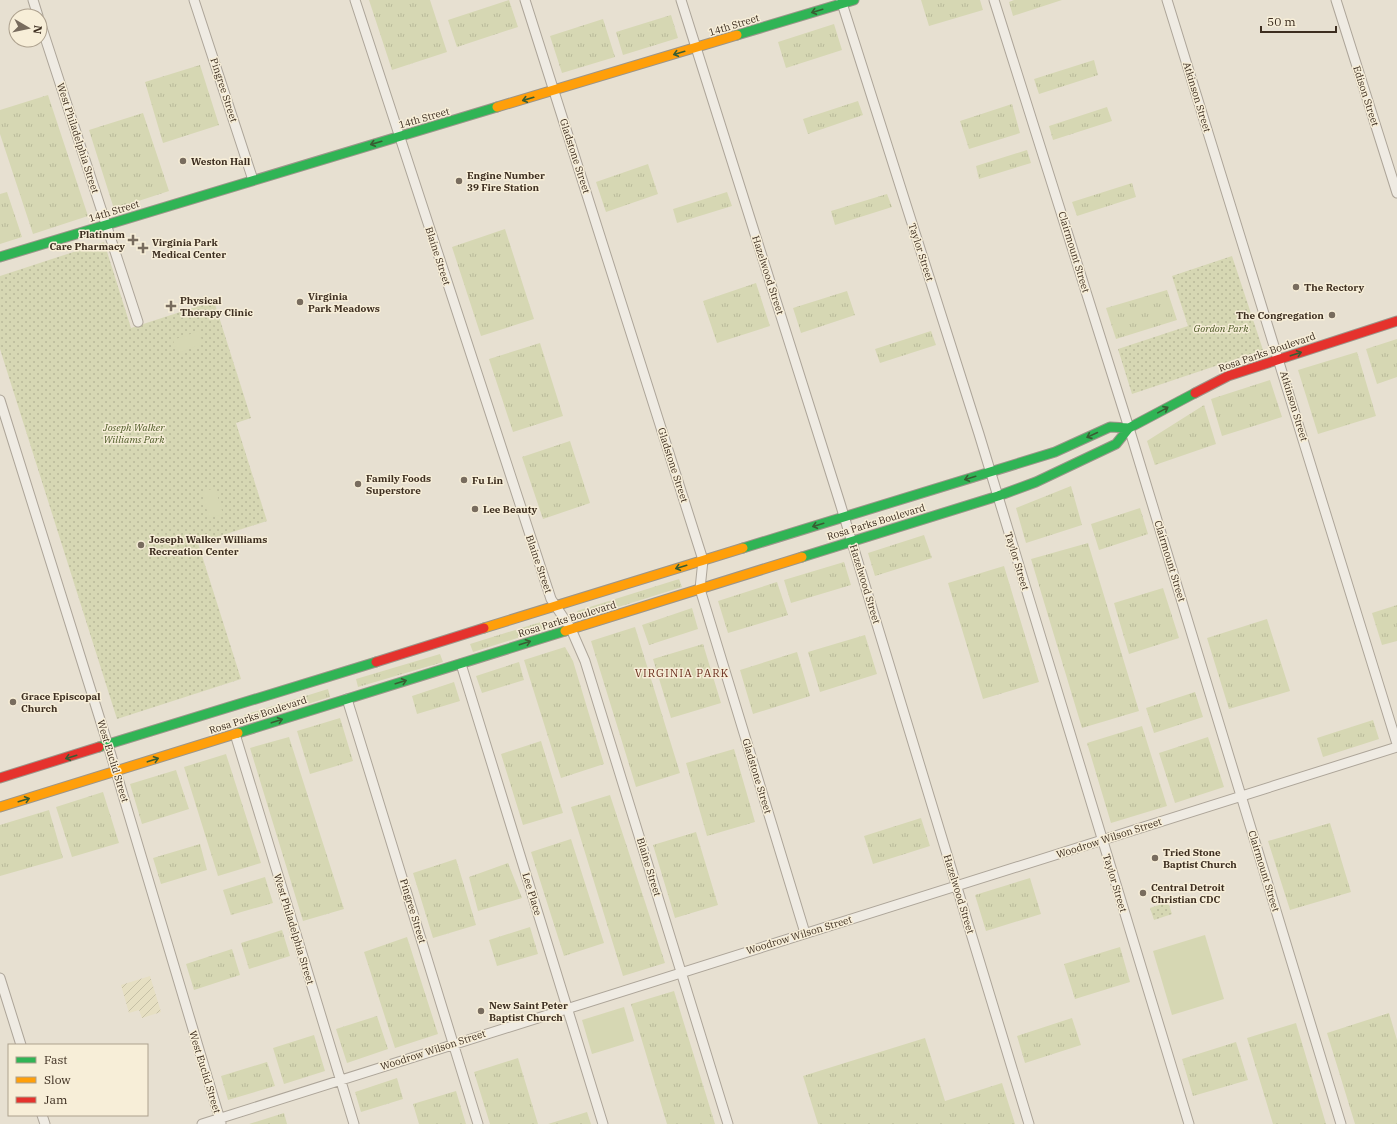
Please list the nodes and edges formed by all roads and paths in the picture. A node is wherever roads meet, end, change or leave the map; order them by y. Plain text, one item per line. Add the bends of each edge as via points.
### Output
1 (194, 0) edge
2 (355, 0) edge
3 (525, 0) edge
4 (681, 0) edge
5 (854, 0) edge
6 (994, 0) edge
7 (1166, 0) edge
8 (1336, 0) edge
9 (841, 2) edge
10 (48, 47) edge
11 (696, 48) junction
12 (554, 91) junction
13 (399, 136) junction
14 (253, 180) junction
15 (1397, 193) edge
16 (106, 225) junction
17 (0, 258) edge
18 (1397, 321) edge
19 (138, 322) dead end
20 (1279, 359) junction
21 (0, 400) edge
22 (1129, 428) junction
23 (990, 472) junction
24 (998, 496) junction
25 (844, 516) junction
26 (852, 542) junction
27 (703, 560) junction
28 (700, 589) junction
29 (556, 606) junction
30 (571, 629) junction
31 (461, 664) junction
32 (347, 699) junction
33 (235, 734) junction
34 (108, 745) junction
35 (1397, 746) edge
36 (116, 772) junction
37 (0, 778) edge
38 (1241, 796) junction
39 (0, 807) edge
40 (1102, 840) junction
41 (957, 885) junction
42 (805, 933) junction
43 (681, 972) junction
44 (0, 978) edge
45 (567, 1008) junction
46 (21, 1044) edge
47 (454, 1044) junction
48 (341, 1080) junction
49 (221, 1121) edge
50 (202, 1124) edge
51 (354, 1124) edge
52 (478, 1124) edge
53 (603, 1124) edge
54 (728, 1124) edge
55 (1029, 1124) edge
56 (1189, 1124) edge
57 (1341, 1124) edge

1 - 14 street, Pingree Street
2 - 13 street, Blaine Street
3 - 12 street, Gladstone Street
4 - 11 street, Hazelwood Street
5 - 9 street, 14th Street
6 - 22 street, Clairmount Street
7 - 20 street, Atkinson Street
8 - 15 street, Edison Street
9 -> 11 street, 14th Street
9 - 23 street, Taylor Street
10 - 16 street, West Philadelphia Street
11 -> 12 street, 14th Street
11 - 25 street, Hazelwood Street
12 -> 13 street, 14th Street
12 - 27 street, Gladstone Street
13 -> 14 street, 14th Street
13 - 29 street, Blaine Street via 550,599
14 - 16 street, 14th Street
16 - 17 street, 14th Street
16 - 19 street, West Philadelphia Street
20 -> 18 street, Rosa Parks Boulevard
22 -> 20 street, Rosa Parks Boulevard via 1228,376
20 - 35 street, Atkinson Street
21 - 34 street, West Euclid Street
22 -> 23 street, Rosa Parks Boulevard via 1110,427 1055,452
22 - 24 street, Rosa Parks Boulevard via 1116,444 1036,482
22 - 38 street, Clairmount Street
23 - 24 street, Taylor Street
23 -> 25 street, Rosa Parks Boulevard
24 - 26 street, Rosa Parks Boulevard
24 - 40 street, Taylor Street
25 - 26 street, Hazelwood Street
25 -> 27 street, Rosa Parks Boulevard
26 - 28 street, Rosa Parks Boulevard
26 - 41 street, Hazelwood Street
27 - 28 street, Gladstone Street
27 -> 29 street, Rosa Parks Boulevard
28 - 30 street, Rosa Parks Boulevard
28 - 42 street, Gladstone Street
29 - 30 street, Blaine Street
29 - 34 street, Rosa Parks Boulevard
31 -> 30 street, Rosa Parks Boulevard
30 - 43 street, Blaine Street via 585,660
32 -> 31 street, Rosa Parks Boulevard
31 - 45 street, Lee Place
33 -> 32 street, Rosa Parks Boulevard
32 - 47 street, Pingree Street
36 -> 33 street, Rosa Parks Boulevard
33 - 48 street, West Philadelphia Street
34 - 36 street, West Euclid Street
34 -> 37 street, Rosa Parks Boulevard
35 - 38 street, Woodrow Wilson Street
39 -> 36 street, Rosa Parks Boulevard
36 - 49 street, West Euclid Street
38 - 40 street, Woodrow Wilson Street
38 - 57 street, Clairmount Street
40 - 41 street, Woodrow Wilson Street
40 - 56 street, Taylor Street
41 - 42 street, Woodrow Wilson Street
41 - 55 street, Hazelwood Street
42 - 43 street, Woodrow Wilson Street
43 - 45 street, Woodrow Wilson Street
43 - 54 street, Blaine Street
44 - 46 street
45 - 47 street, Woodrow Wilson Street
45 - 53 street, Lee Place
47 - 48 street, Woodrow Wilson Street
47 - 52 street, Pingree Street
48 - 49 street, Woodrow Wilson Street
48 - 51 street, West Philadelphia Street
49 - 50 street, Woodrow Wilson Street

